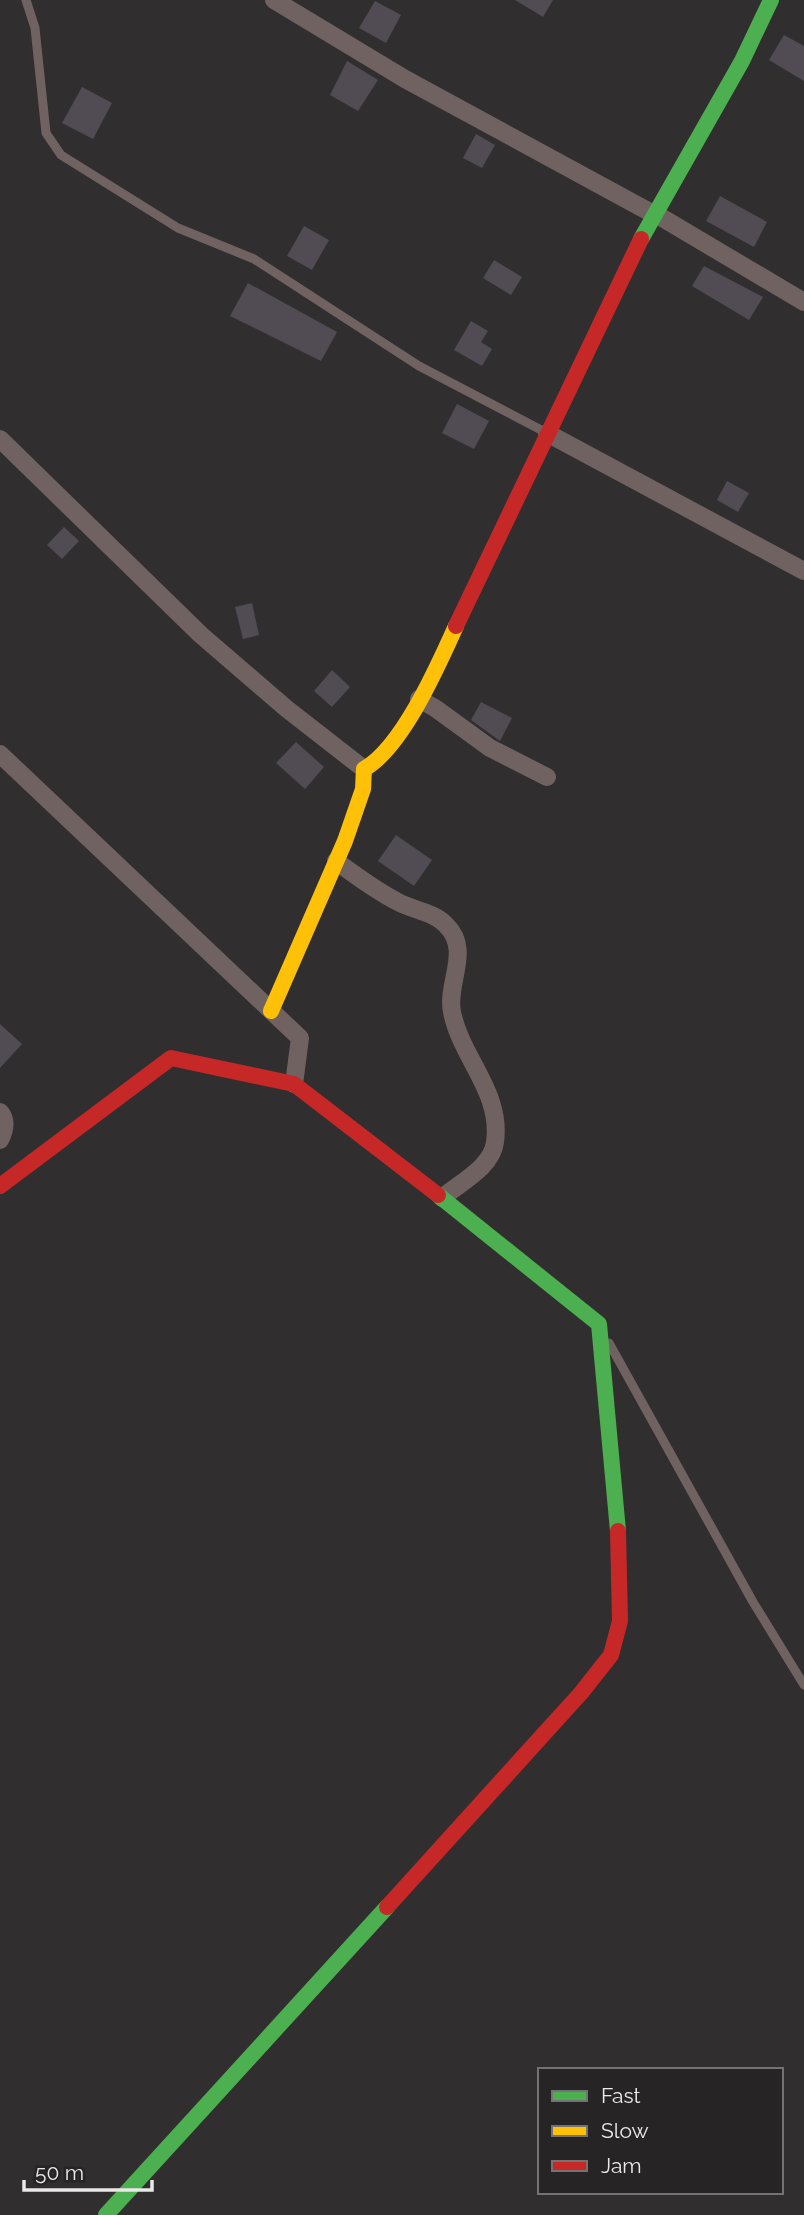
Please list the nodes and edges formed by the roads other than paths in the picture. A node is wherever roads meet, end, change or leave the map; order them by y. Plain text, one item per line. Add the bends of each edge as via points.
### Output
1 (26, 0) edge
2 (274, 0) edge
3 (771, 0) edge
4 (656, 215) junction
5 (804, 302) edge
6 (547, 433) junction
7 (0, 439) edge
8 (804, 571) edge
9 (419, 699) junction
10 (0, 754) edge
11 (364, 769) junction
12 (547, 777) dead end
13 (336, 861) junction
14 (271, 1011) junction
15 (294, 1084) junction
16 (0, 1112) edge
17 (0, 1140) edge
18 (0, 1186) edge
19 (442, 1198) junction
20 (599, 1324) junction
21 (804, 1685) edge
22 (106, 2215) edge

1 - 6 lane via 35,28 42,116 46,133 61,155 178,228 254,259 419,366
2 - 4 street via 405,79
3 - 4 street
4 - 5 street
4 - 6 street
6 - 8 street
6 - 9 street
7 - 11 street via 201,635
9 - 11 street via 394,742
9 - 12 street via 490,748
10 - 14 street
11 - 13 street via 363,789
13 - 14 street
13 - 19 street via 368,886 449,926 459,953 451,1010 459,1036 492,1098 495,1141 489,1161
14 - 15 street via 300,1038
15 - 18 street via 171,1058
15 - 19 street
16 - 17 street via 4,1124
19 - 20 street
20 - 21 lane
20 - 22 street via 621,1563 620,1621 611,1655 572,1704

